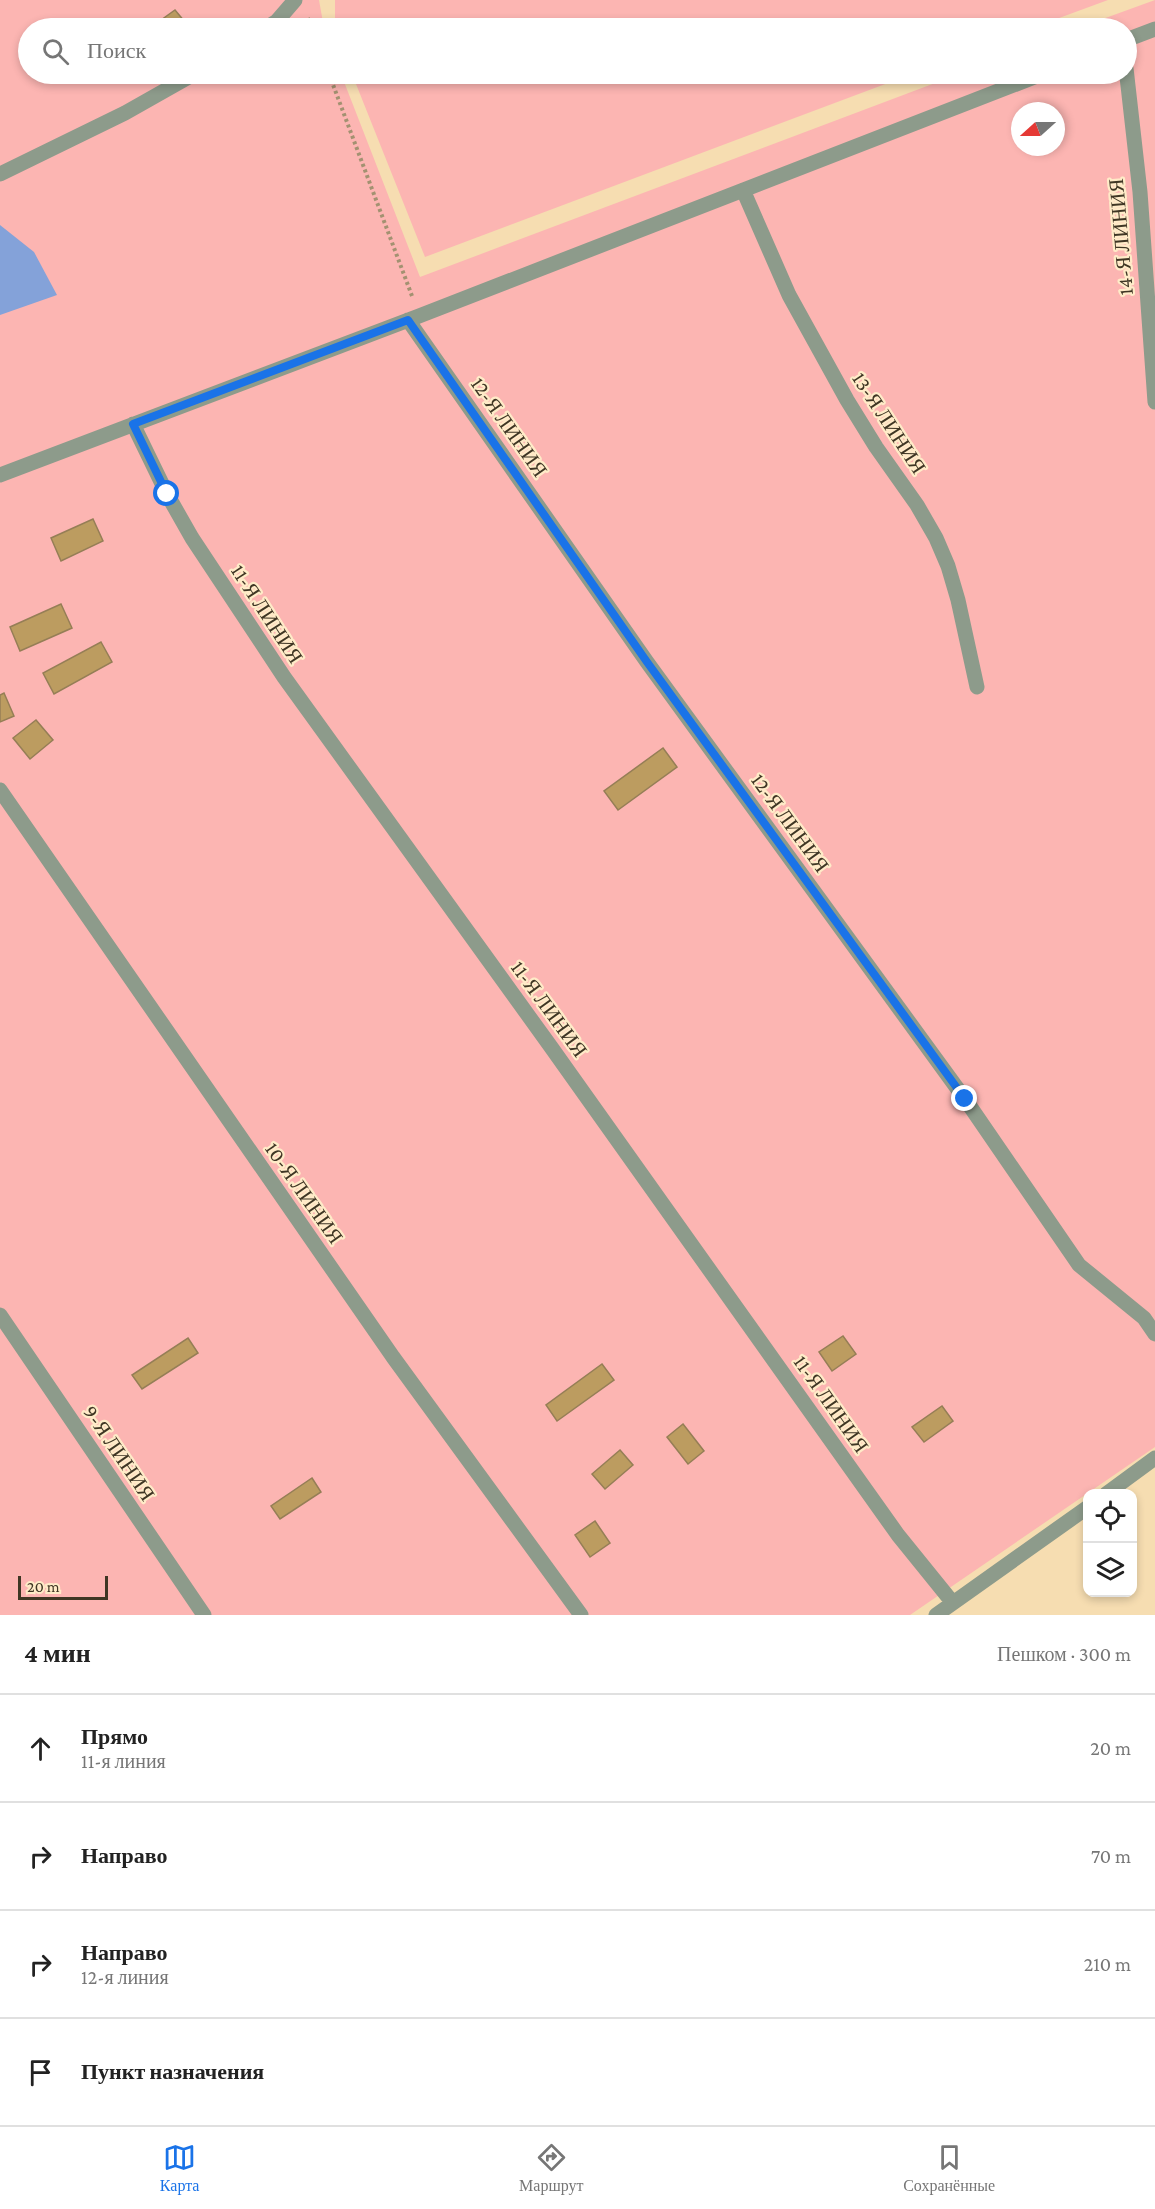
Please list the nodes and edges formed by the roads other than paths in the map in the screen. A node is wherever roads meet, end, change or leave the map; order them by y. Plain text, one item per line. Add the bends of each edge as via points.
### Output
1 (295, 0) edge
2 (280, 18) edge
3 (1155, 29) edge
4 (1137, 36) edge
5 (176, 84) edge
6 (1016, 84) edge
7 (1128, 84) edge
8 (0, 174) edge
9 (743, 190) junction
10 (414, 318) junction
11 (1155, 402) edge
12 (133, 424) junction
13 (0, 475) edge
14 (977, 687) dead end
15 (0, 790) edge
16 (0, 1315) edge
17 (1155, 1334) edge
18 (1155, 1458) edge
19 (1113, 1489) edge
20 (1083, 1511) edge
21 (953, 1604) junction
22 (204, 1615) edge
23 (580, 1615) edge
24 (936, 1615) edge

1 - 2 street
3 - 4 street
5 - 8 street
6 - 9 street
7 - 11 street, 14-Я ЛИНИЯ
9 - 10 street
9 - 14 street, 13-Я ЛИНИЯ via 789,295 847,400 936,538 958,600
10 - 12 street
10 - 17 street, 12-Я ЛИНИЯ via 647,662 965,1099 1079,1265 1144,1318
12 - 13 street
12 - 21 street, 11-Я ЛИНИЯ via 192,538 284,677 898,1534
15 - 23 street, 10-Я ЛИНИЯ via 393,1357
16 - 22 street, 9-Я ЛИНИЯ
18 - 19 street
20 - 21 street
21 - 24 street

